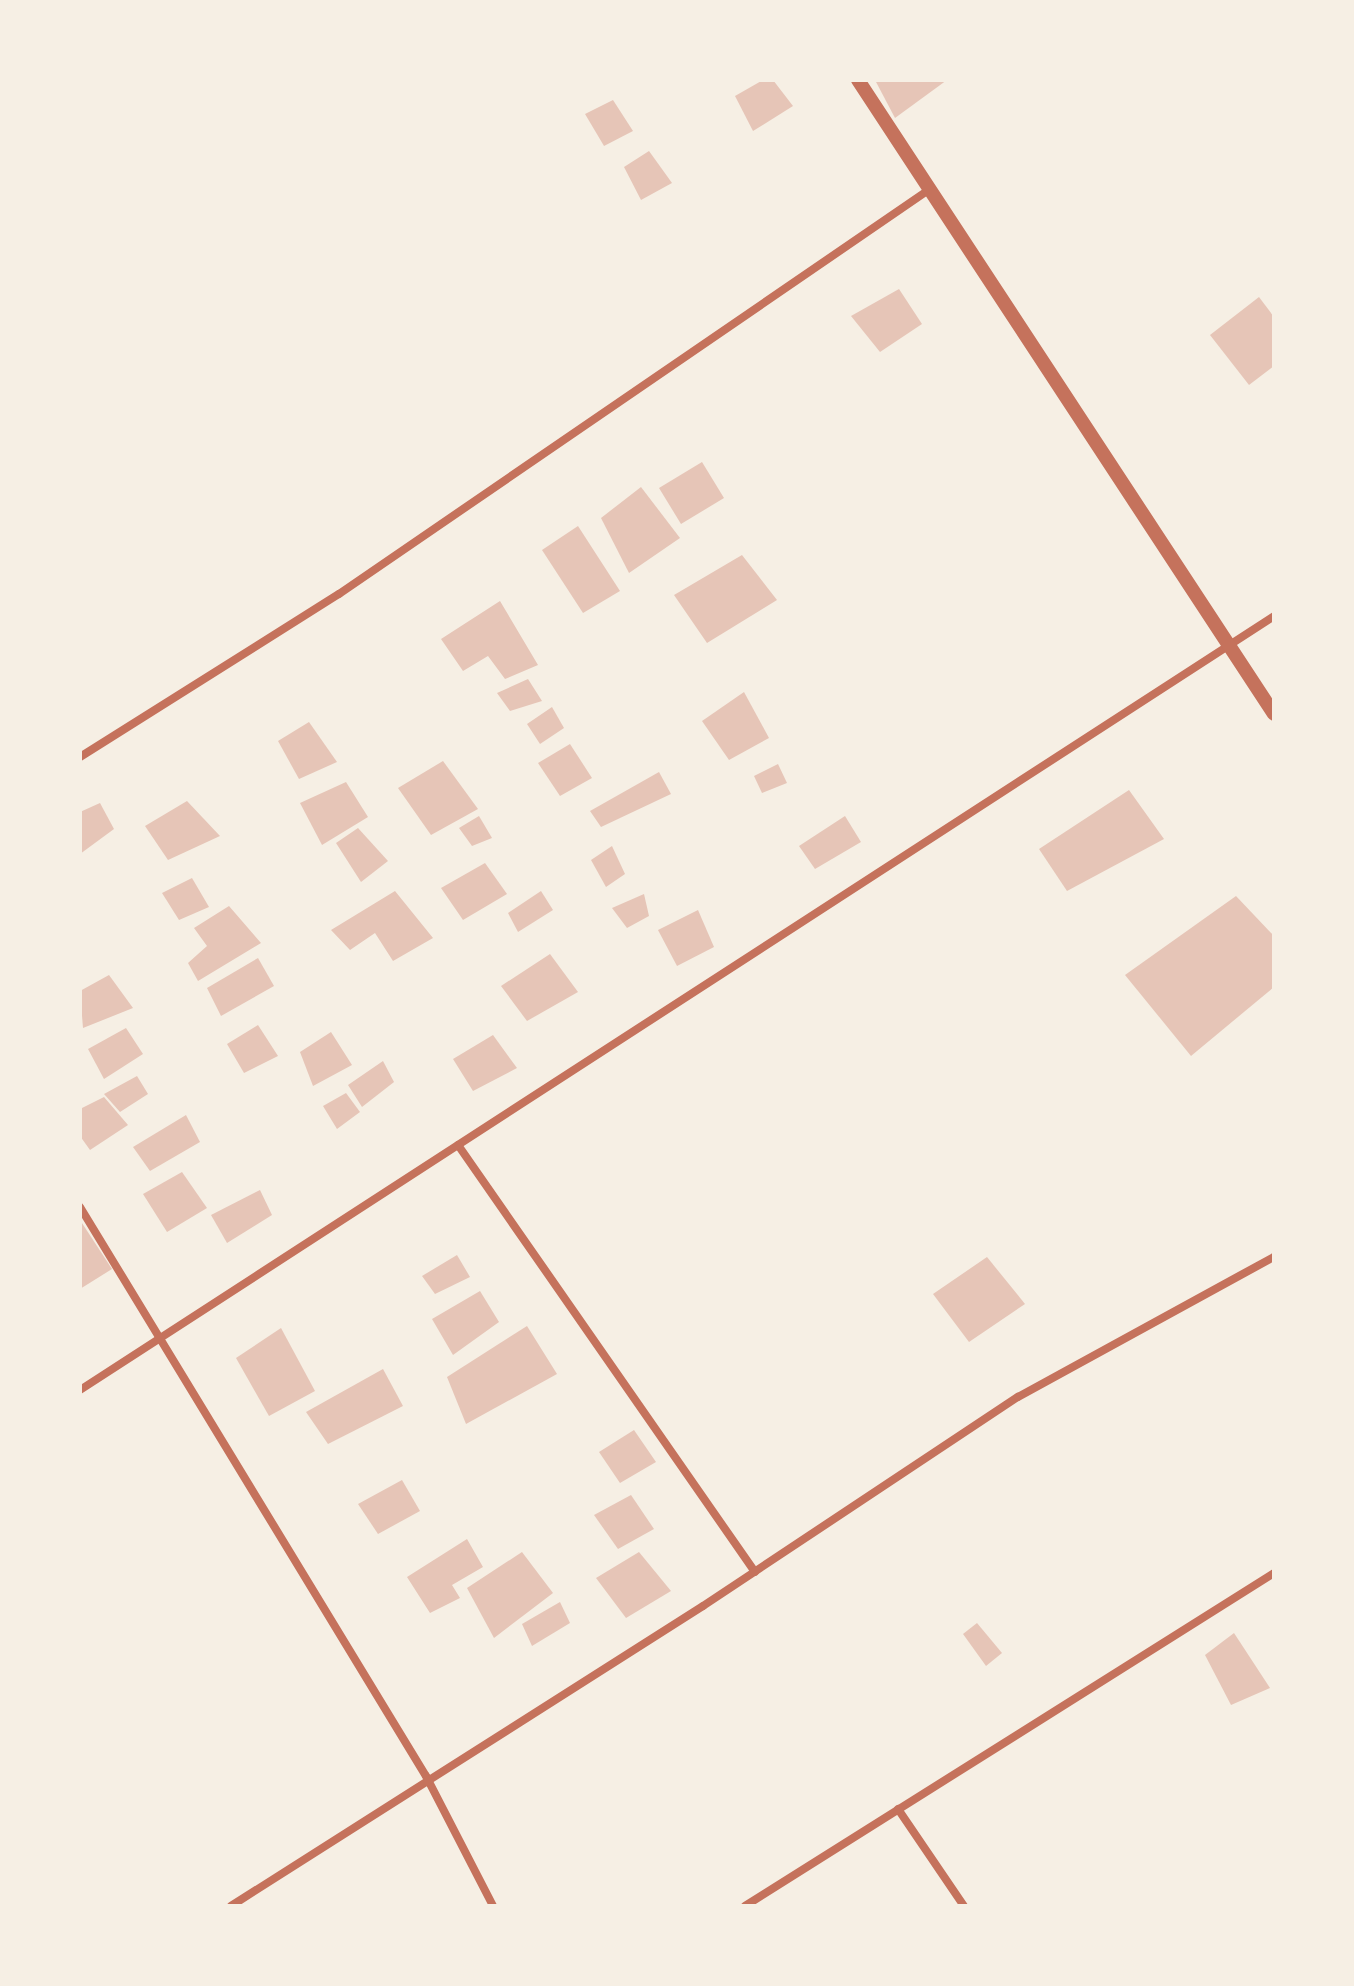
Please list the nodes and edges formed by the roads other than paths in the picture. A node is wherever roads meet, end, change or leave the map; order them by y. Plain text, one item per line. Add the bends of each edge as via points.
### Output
1 (858, 80) edge
2 (930, 189) junction
3 (1274, 616) edge
4 (1229, 645) junction
5 (1274, 714) edge
6 (80, 757) edge
7 (458, 1145) junction
8 (80, 1207) edge
9 (1274, 1257) edge
10 (160, 1338) junction
11 (80, 1390) edge
12 (755, 1572) junction
13 (1272, 1578) edge
14 (428, 1781) junction
15 (898, 1809) junction
16 (231, 1906) edge
17 (493, 1906) edge
18 (745, 1906) edge
19 (964, 1906) edge

1 - 2 street
2 - 4 street
2 - 6 street via 339,594
3 - 4 street
4 - 5 street
4 - 7 street
7 - 10 street
7 - 12 street
8 - 10 street
9 - 12 street via 1018,1397
10 - 11 street
10 - 14 street
12 - 14 street
13 - 15 street
14 - 16 street
14 - 17 street
15 - 18 street
15 - 19 street

